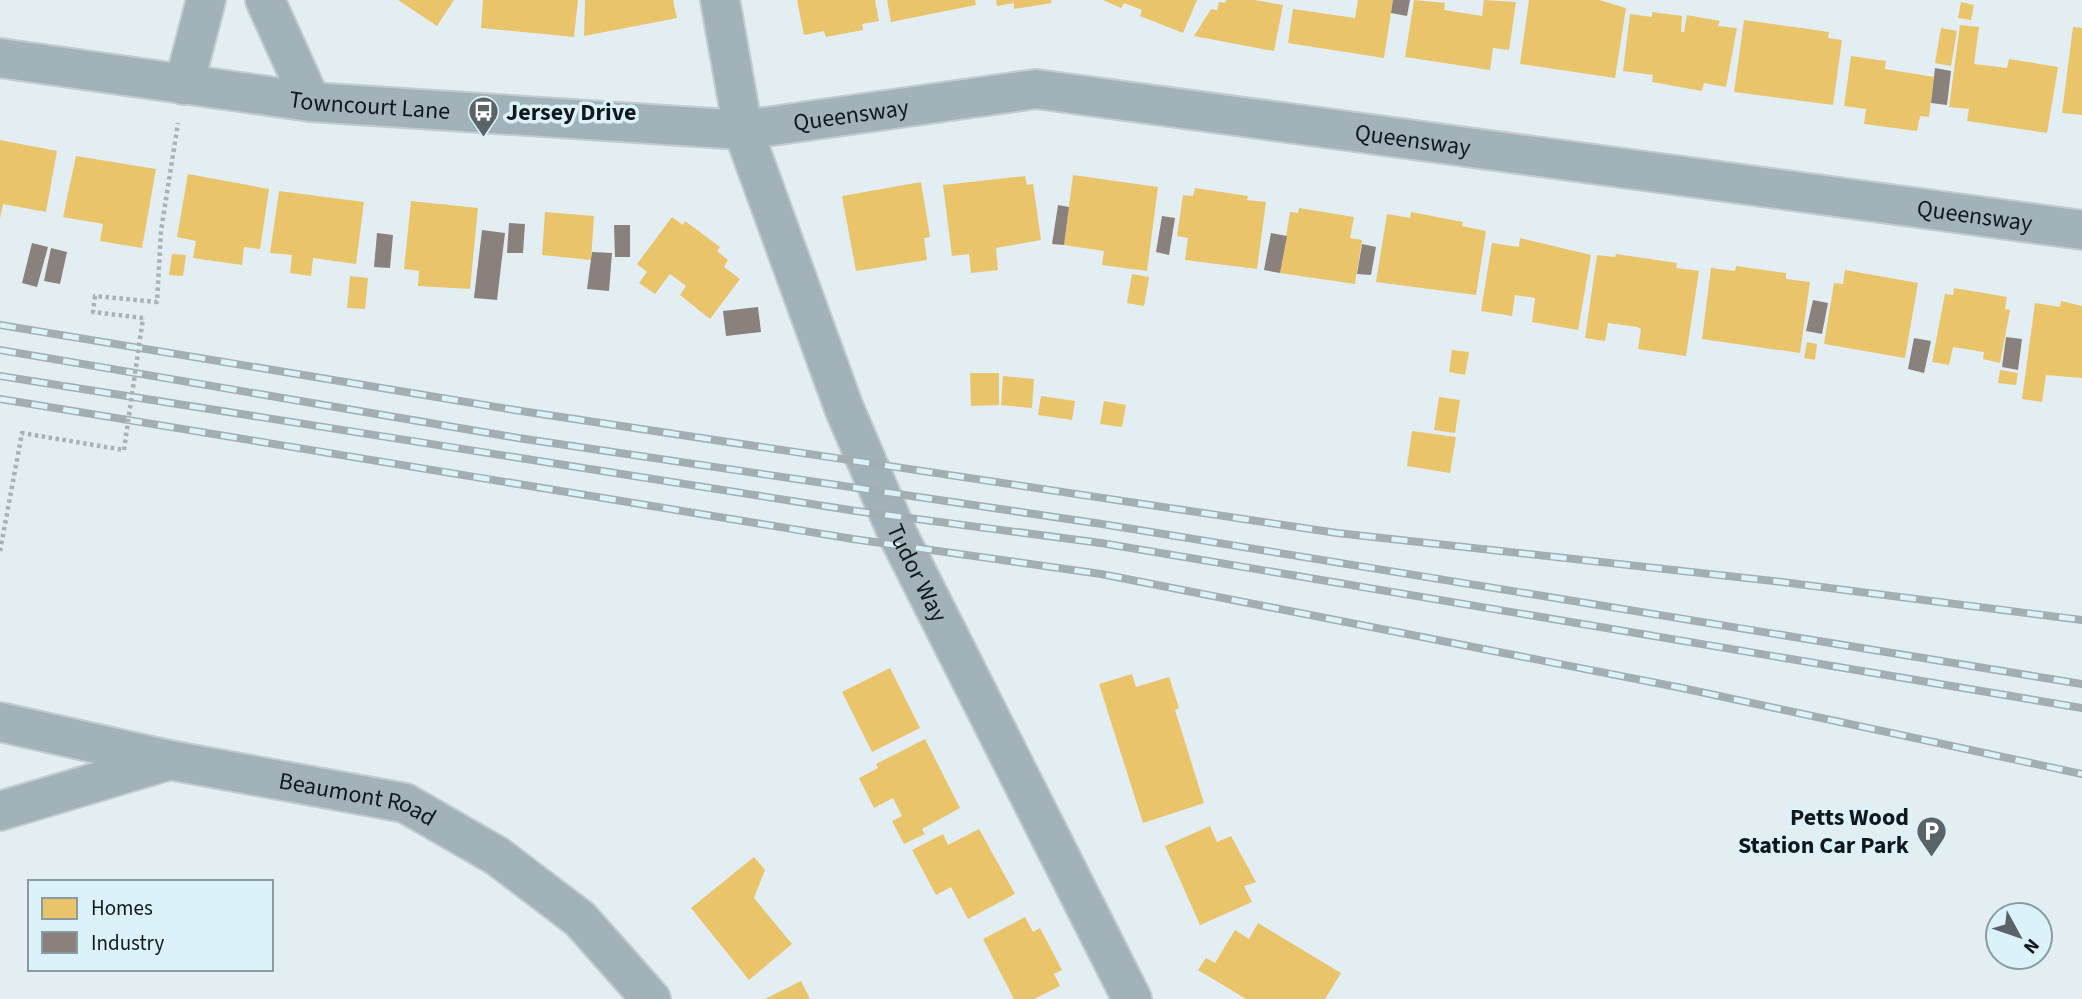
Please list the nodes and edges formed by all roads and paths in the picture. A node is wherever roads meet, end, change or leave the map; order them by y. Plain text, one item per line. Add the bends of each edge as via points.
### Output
1 (206, 0) edge
2 (265, 0) edge
3 (720, 0) edge
4 (0, 58) edge
5 (184, 85) junction
6 (312, 103) junction
7 (743, 130) junction
8 (2082, 230) edge
9 (0, 551) edge
10 (0, 722) edge
11 (169, 760) junction
12 (0, 811) edge
13 (651, 999) edge
14 (1132, 999) edge

1 - 5 street
2 - 6 street
3 - 7 street, Tudor Way
4 - 5 street, Towncourt Lane
5 - 6 street, Towncourt Lane
5 - 9 path, bridge via 161,230 157,302 95,296 93,312 143,318 124,450 22,433
6 - 7 street, Towncourt Lane
7 - 8 street, Queensway via 1036,89
7 - 14 street, Tudor Way via 844,408 898,535
10 - 11 street, Beaumont Road
11 - 12 street
11 - 13 street, Beaumont Road via 405,803 497,856 580,919

